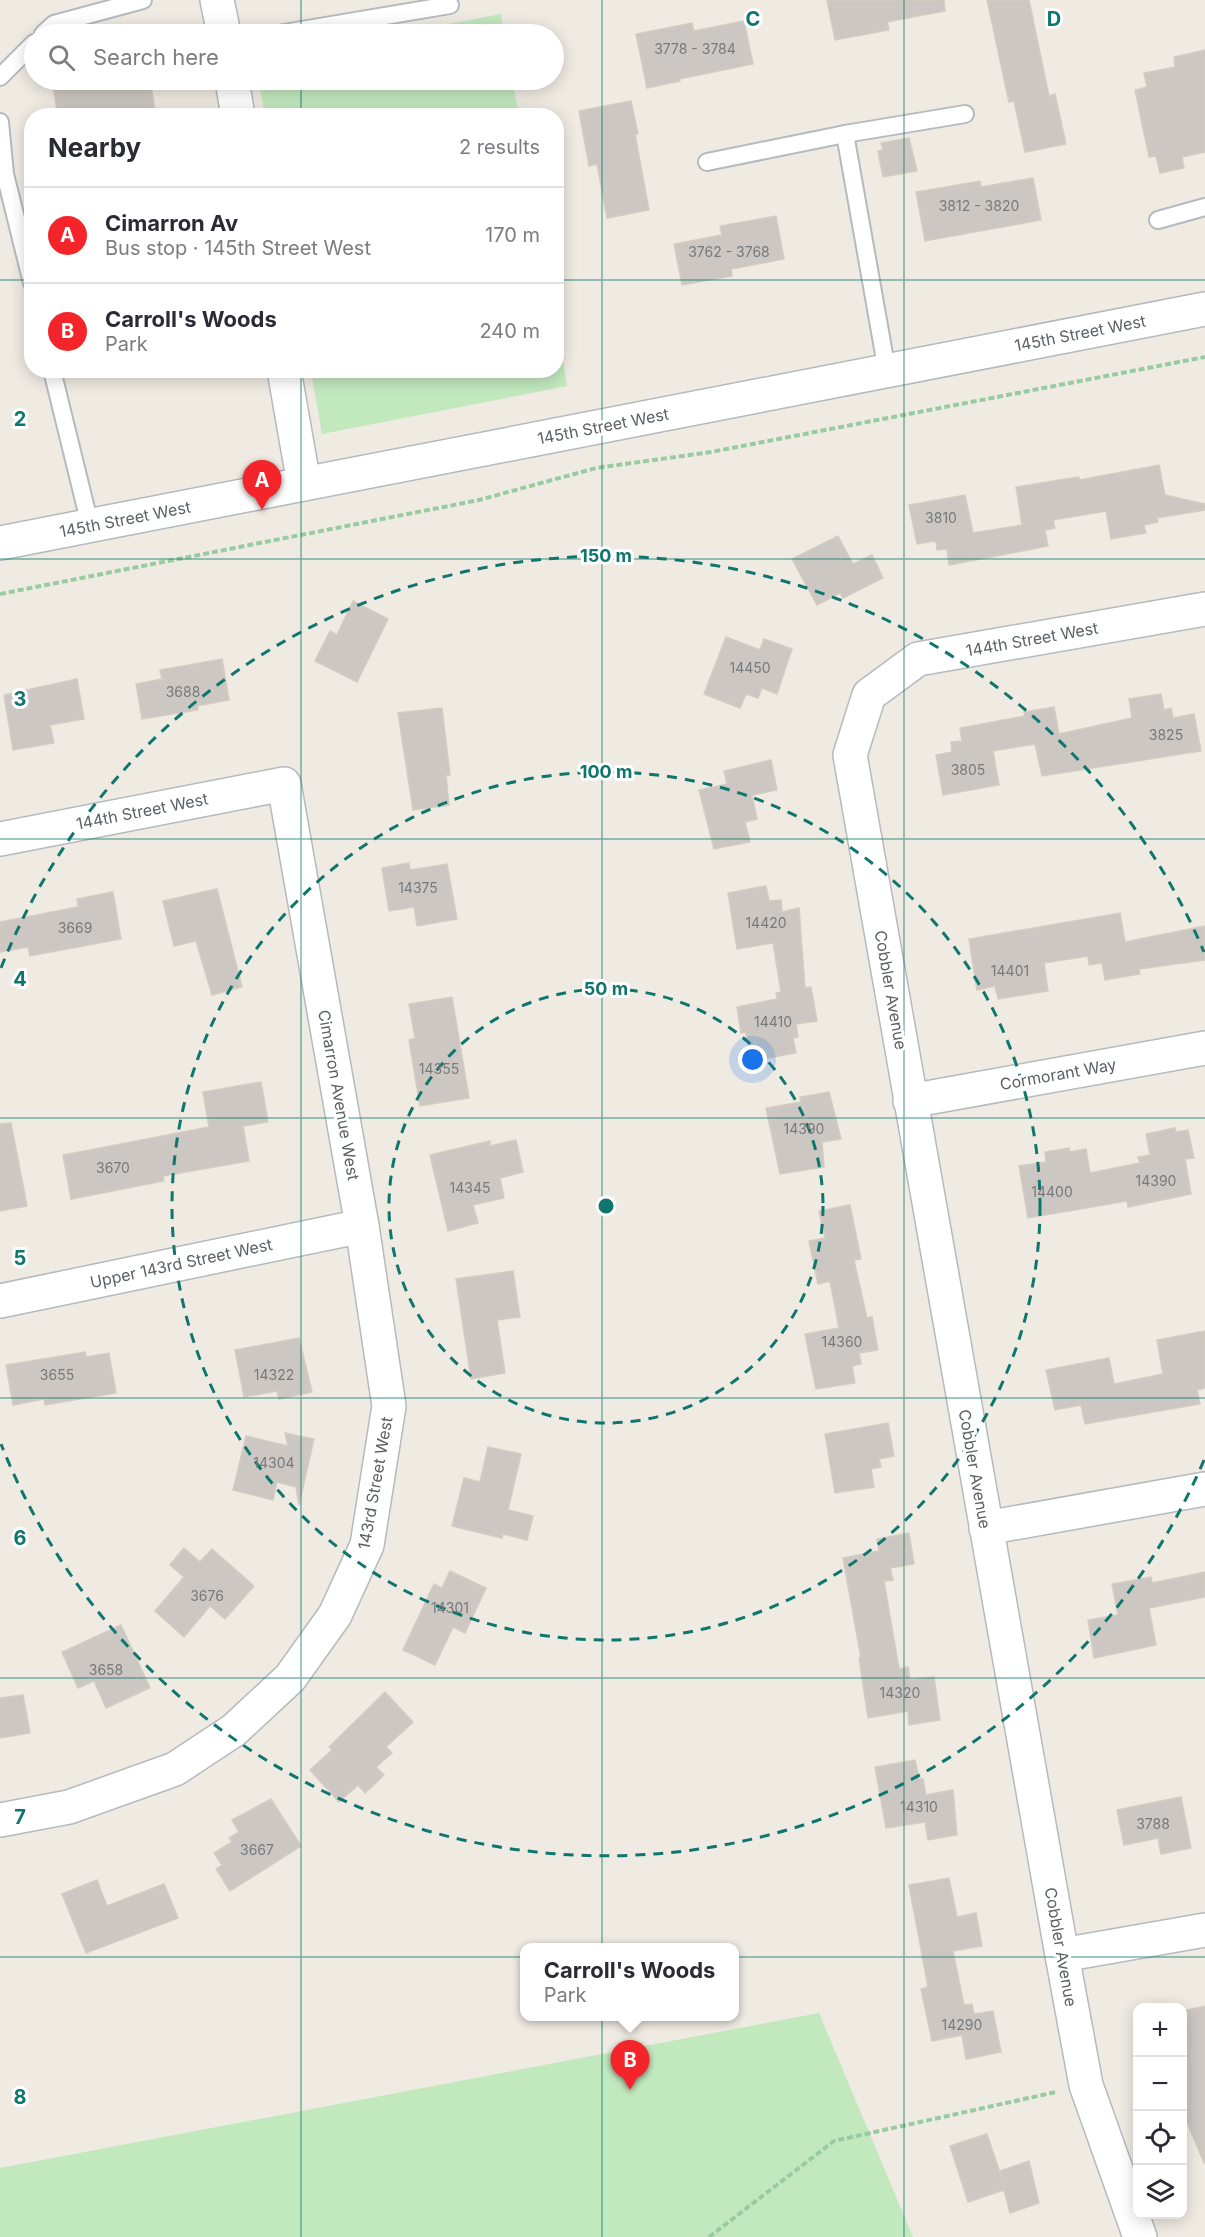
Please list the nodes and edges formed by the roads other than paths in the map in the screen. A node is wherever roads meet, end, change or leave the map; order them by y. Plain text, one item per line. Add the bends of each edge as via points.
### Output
1 (143, 0) edge
2 (217, 0) edge
3 (450, 5) dead end
4 (54, 24) edge
5 (222, 24) edge
6 (337, 24) edge
7 (24, 53) edge
8 (0, 77) edge
9 (234, 90) edge
10 (237, 108) edge
11 (965, 114) dead end
12 (0, 122) edge
13 (845, 134) junction
14 (707, 162) dead end
15 (1205, 207) edge
16 (1158, 220) dead end
17 (24, 251) edge
18 (1205, 309) edge
19 (886, 371) junction
20 (54, 378) edge
21 (285, 378) edge
22 (304, 484) junction
23 (90, 525) junction
24 (0, 543) edge
25 (1205, 609) edge
26 (869, 695) joint
27 (284, 784) joint
28 (0, 839) edge
29 (1205, 1048) edge
30 (910, 1101) junction
31 (362, 1226) junction
32 (0, 1301) edge
33 (389, 1406) joint
34 (1205, 1488) edge
35 (986, 1528) junction
36 (0, 1820) edge
37 (1205, 1930) edge
38 (1062, 1955) junction
39 (1140, 2237) edge

1 - 4 lane
2 - 5 street
3 - 6 lane
7 - 8 lane
9 - 10 street
11 - 13 lane
12 - 17 lane via 5,174
13 - 14 lane
13 - 19 lane
15 - 16 lane
18 - 19 street, 145th Street West
19 - 22 street, 145th Street West
20 - 23 lane
21 - 22 street
22 - 23 street, 145th Street West
23 - 24 street, 145th Street West
25 - 26 street, 144th Street West via 918,659
26 - 30 street, Cobbler Avenue via 850,754
27 - 28 street, 144th Street West
27 - 31 street, Cimarron Avenue West
29 - 30 street, Cormorant Way
30 - 35 street, Cobbler Avenue
31 - 32 street, Upper 143rd Street West
31 - 33 street, Cimarron Avenue West
33 - 36 street, 143rd Street West via 367,1545 335,1615 290,1678 234,1730 175,1769 69,1807
34 - 35 street
35 - 38 street, Cobbler Avenue
37 - 38 street
38 - 39 street, Cobbler Avenue via 1086,2085

